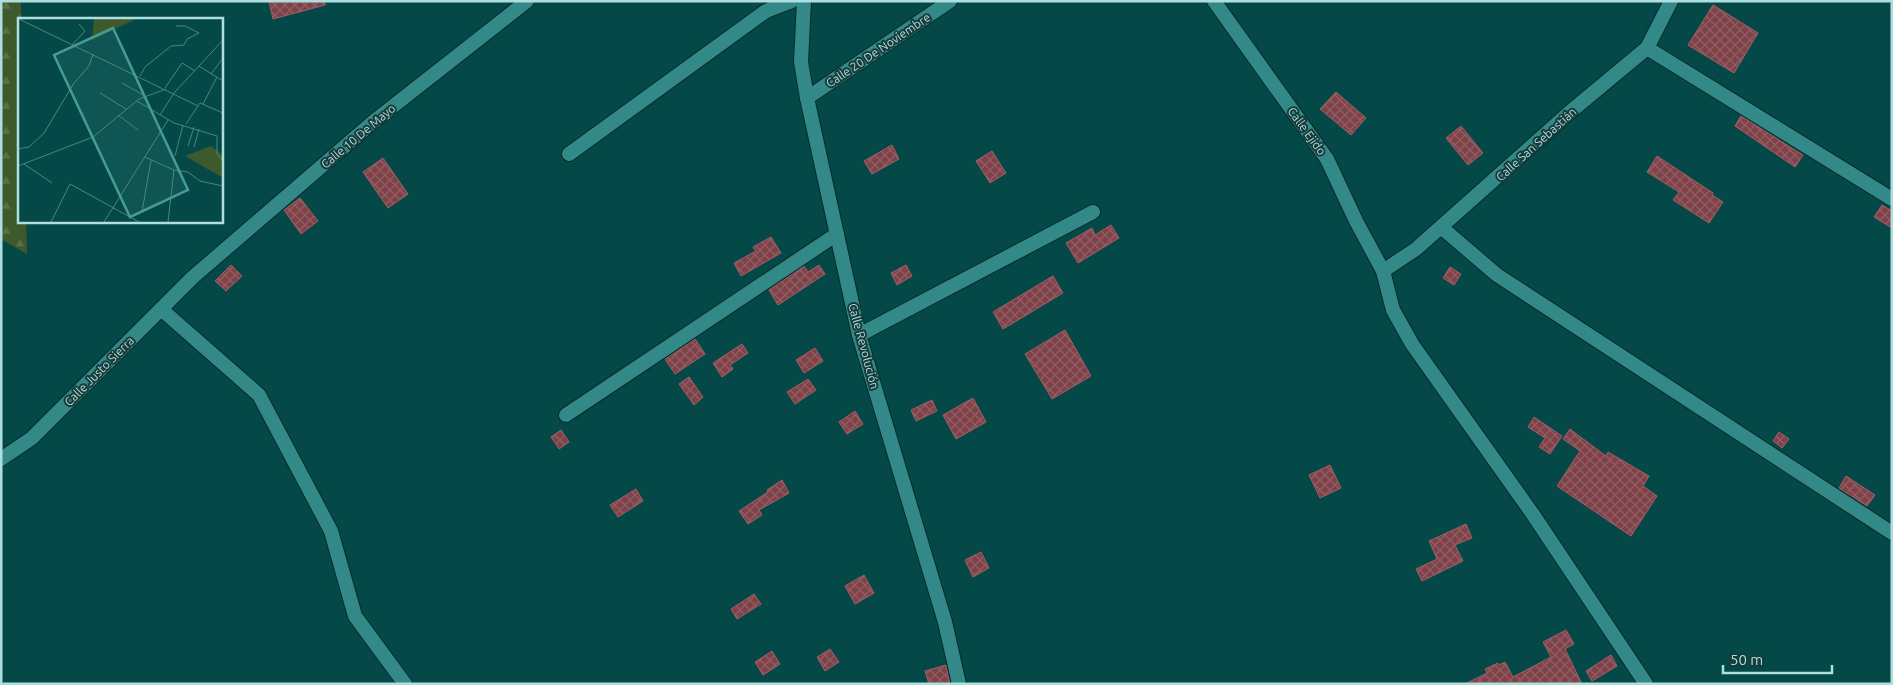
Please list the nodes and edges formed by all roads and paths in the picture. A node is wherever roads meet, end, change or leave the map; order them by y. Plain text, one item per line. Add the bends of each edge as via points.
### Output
1 (527, 1) edge
2 (792, 1) edge
3 (804, 1) edge
4 (950, 1) edge
5 (1214, 1) edge
6 (1671, 1) edge
7 (1647, 48) junction
8 (807, 98) junction
9 (569, 154) dead end
10 (1892, 199) edge
11 (1093, 212) dead end
12 (1441, 227) junction
13 (837, 234) junction
14 (1383, 270) junction
15 (193, 277) joint
16 (161, 309) junction
17 (859, 335) junction
18 (566, 415) dead end
19 (1, 459) edge
20 (1892, 533) edge
21 (406, 684) edge
22 (958, 684) edge
23 (1646, 684) edge

1 - 15 street, Calle 10 De Mayo via 373,122
2 - 9 street via 766,11
3 - 8 street, Calle Revolución via 801,62
4 - 8 street, Calle 20 De Noviembre
5 - 14 street, Calle Ejido via 1328,159
6 - 7 street, Calle San Sebastián
7 - 10 street
7 - 12 street, Calle San Sebastián
8 - 13 street, Calle Revolución
11 - 17 street
12 - 14 street, Calle San Sebastián via 1416,249
12 - 20 street via 1497,275
13 - 17 street, Calle Revolución
13 - 18 street
14 - 23 street, Calle Ejido via 1393,310 1412,344 1532,513
15 - 16 street, Calle Justo Sierra
16 - 19 street, Calle Justo Sierra via 32,438
16 - 21 street via 259,396 331,531 355,616
17 - 22 street, Calle Revolución via 945,622

